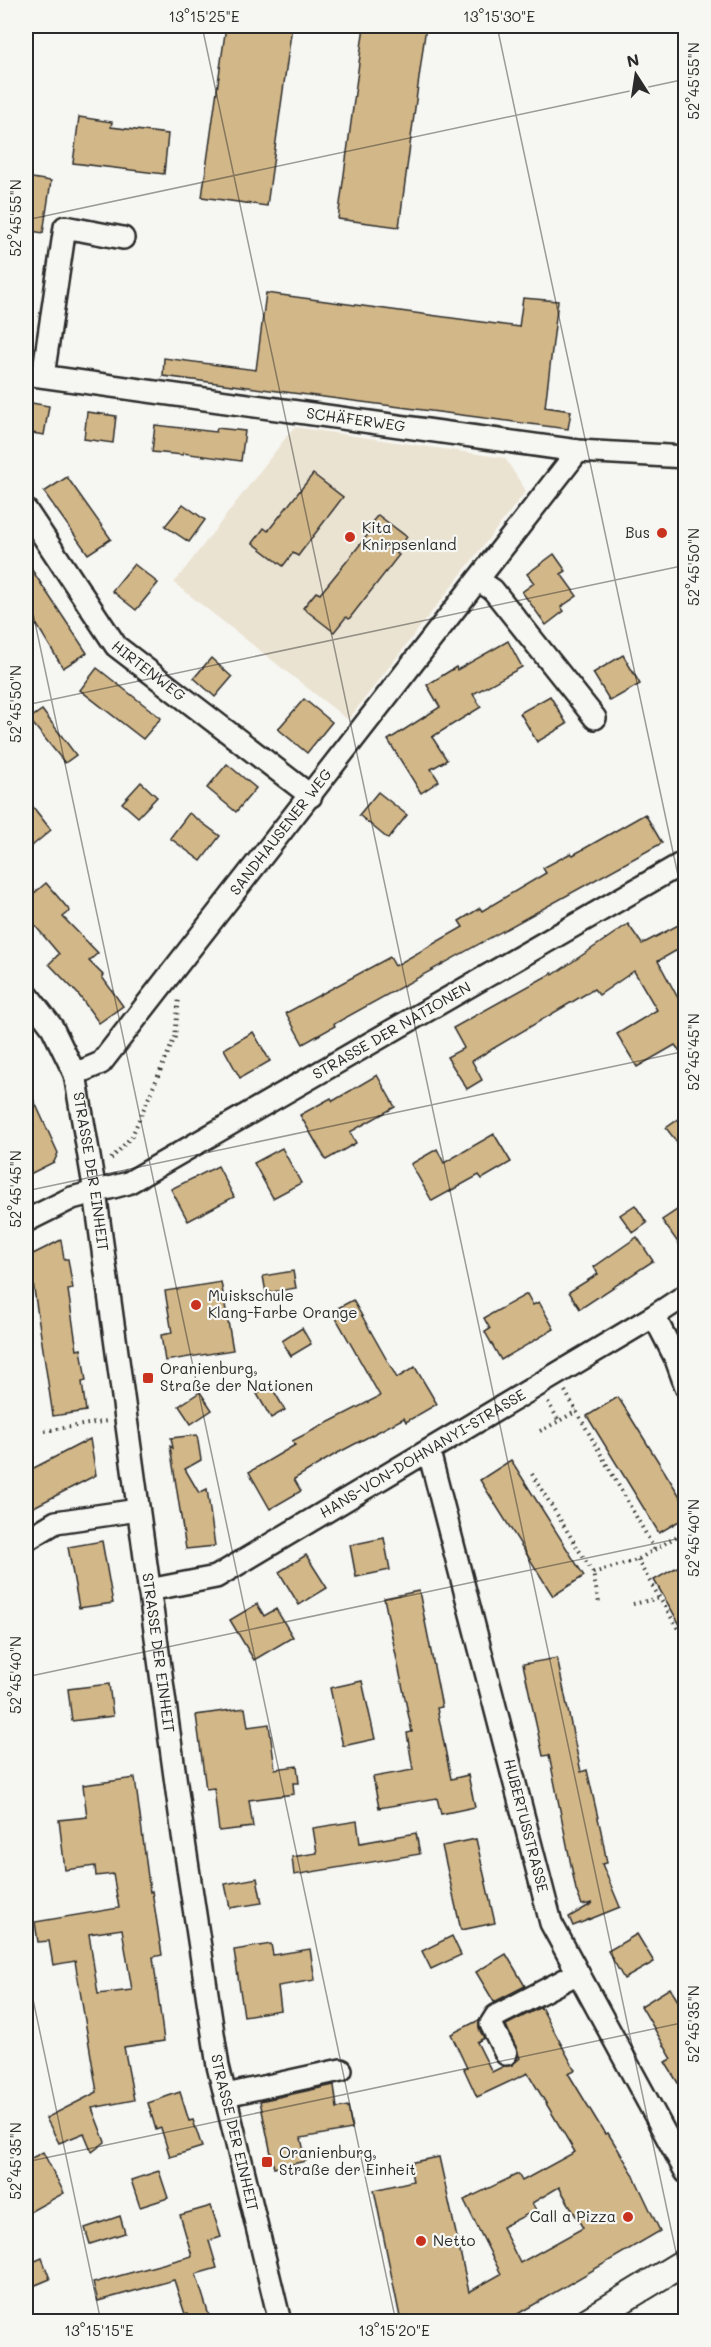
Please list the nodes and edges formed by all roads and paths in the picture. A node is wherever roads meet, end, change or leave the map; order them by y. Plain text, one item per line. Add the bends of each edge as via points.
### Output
1 (123, 238) dead end
2 (34, 375) edge
3 (578, 451) junction
4 (686, 457) edge
5 (26, 510) edge
6 (478, 580) junction
7 (595, 718) dead end
8 (311, 796) junction
9 (686, 861) edge
10 (169, 977) junction
11 (26, 993) edge
12 (75, 1074) junction
13 (111, 1159) dead end
14 (95, 1192) junction
15 (26, 1221) edge
16 (686, 1295) edge
17 (654, 1316) junction
18 (547, 1380) junction
19 (686, 1387) edge
20 (577, 1411) junction
21 (125, 1418) junction
22 (559, 1421) junction
23 (45, 1431) dead end
24 (540, 1431) dead end
25 (429, 1452) junction
26 (532, 1474) dead end
27 (138, 1510) junction
28 (686, 1531) edge
29 (26, 1540) edge
30 (655, 1550) junction
31 (637, 1560) junction
32 (593, 1573) junction
33 (149, 1590) junction
34 (660, 1598) junction
35 (599, 1603) dead end
36 (633, 1604) dead end
37 (686, 1642) edge
38 (578, 1973) junction
39 (506, 2054) dead end
40 (341, 2070) dead end
41 (226, 2095) junction
42 (686, 2172) edge
43 (686, 2261) edge
44 (280, 2322) edge
45 (586, 2322) edge

1 - 2 street via 65,227
2 - 3 street, SCHÄFERWEG
3 - 4 street, SCHÄFERWEG
3 - 6 street, SANDHAUSENER WEG
5 - 8 street, HIRTENWEG via 116,646
6 - 7 street via 493,590
6 - 8 street, SANDHAUSENER WEG
8 - 10 street, SANDHAUSENER WEG
9 - 14 street, STRASSE DER NATIONEN via 149,1172 128,1183
10 - 12 street, SANDHAUSENER WEG via 101,1063
10 - 13 path via 180,986 175,1036 132,1136
11 - 12 street, STRASSE DER EINHEIT via 52,1027
12 - 14 street, STRASSE DER EINHEIT
14 - 15 street, STRASSE DER NATIONEN via 72,1198
14 - 21 street, STRASSE DER EINHEIT
16 - 17 street, HANS-VON-DOHNANYI-STRASSE
17 - 18 street, HANS-VON-DOHNANYI-STRASSE
17 - 19 street
18 - 20 path
18 - 22 path
18 - 25 street, HANS-VON-DOHNANYI-STRASSE
20 - 22 path
20 - 30 path
21 - 23 path
21 - 27 street, STRASSE DER EINHEIT
22 - 24 path
25 - 33 street, HANS-VON-DOHNANYI-STRASSE via 216,1576
25 - 38 street, HUBERTUSSTRASSE via 551,1923
26 - 32 path
27 - 29 street via 56,1522
27 - 33 street, STRASSE DER EINHEIT
28 - 30 path
30 - 31 path
31 - 32 path
31 - 34 path
32 - 35 path
33 - 41 street, STRASSE DER EINHEIT via 218,2066
34 - 36 path
34 - 37 path
38 - 39 street via 496,2016 491,2024
38 - 42 street, HUBERTUSSTRASSE
40 - 41 street
41 - 44 street, STRASSE DER EINHEIT
43 - 45 main road

